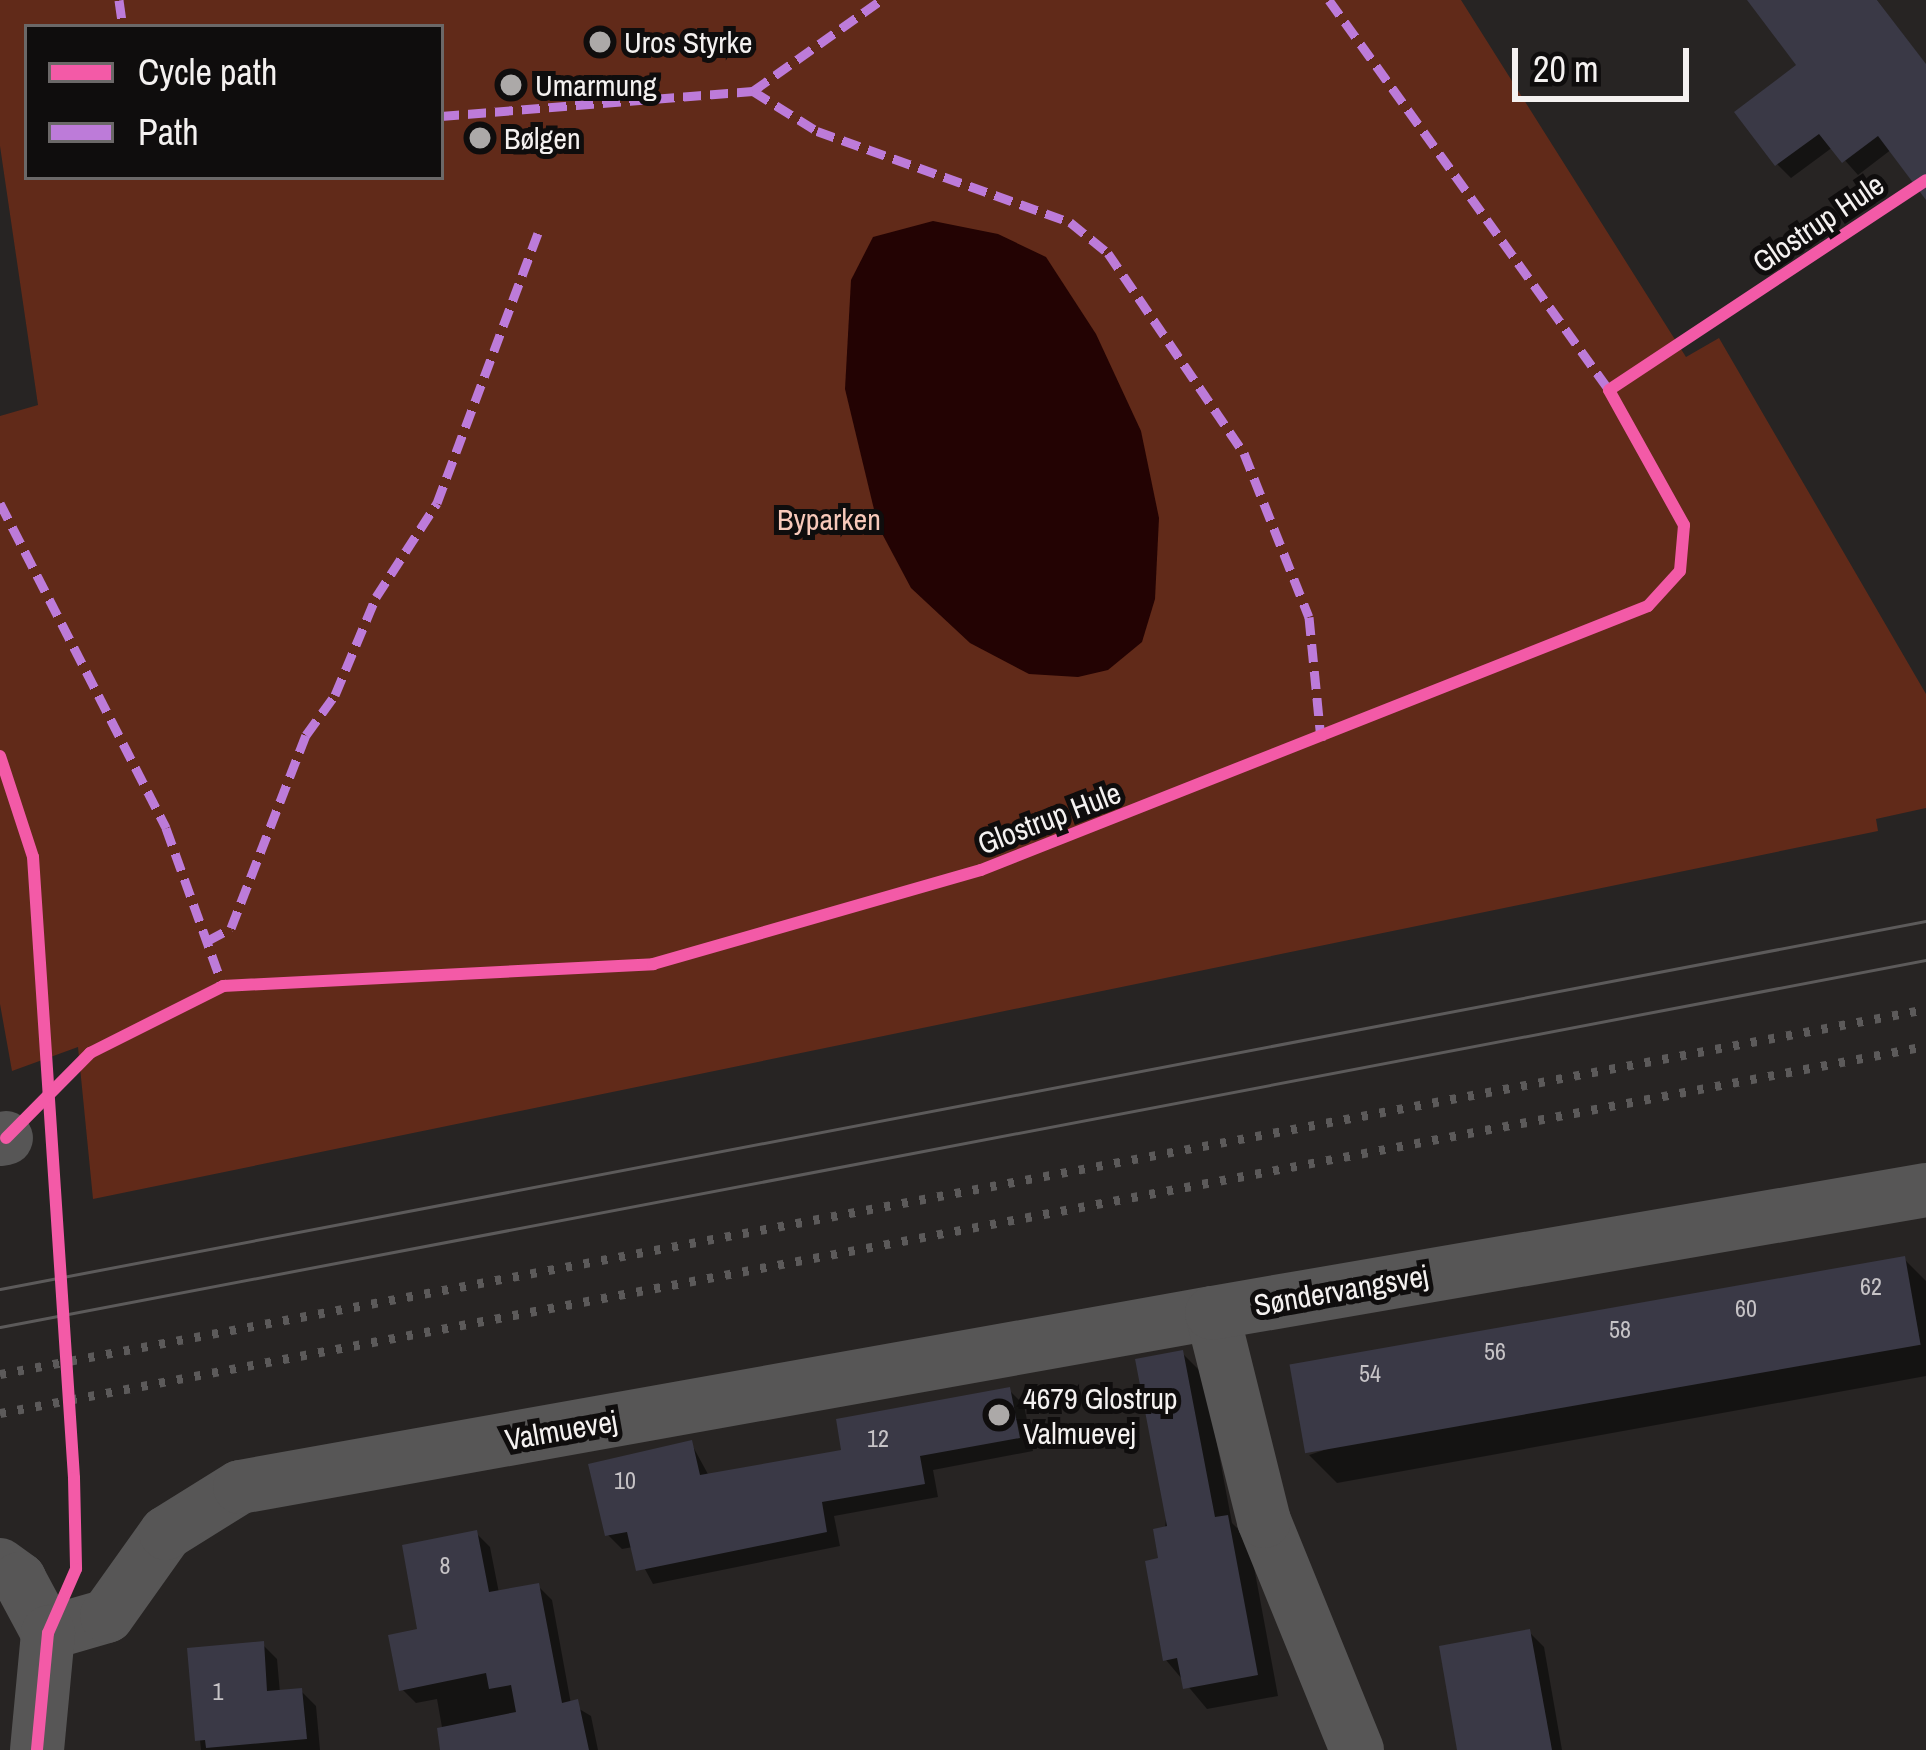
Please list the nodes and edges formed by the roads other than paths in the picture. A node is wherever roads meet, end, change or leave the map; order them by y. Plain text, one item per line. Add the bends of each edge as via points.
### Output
1 (1926, 1190) edge
2 (1212, 1312) junction
3 (0, 1565) edge
4 (48, 1633) junction
5 (37, 1750) edge
6 (1358, 1750) edge

1 - 2 street, Søndervangsvej
2 - 4 street, Valmuevej via 240,1487 166,1533 107,1616
2 - 6 street, Søndervangsvej via 1264,1521
3 - 4 street via 19,1579
4 - 5 street

